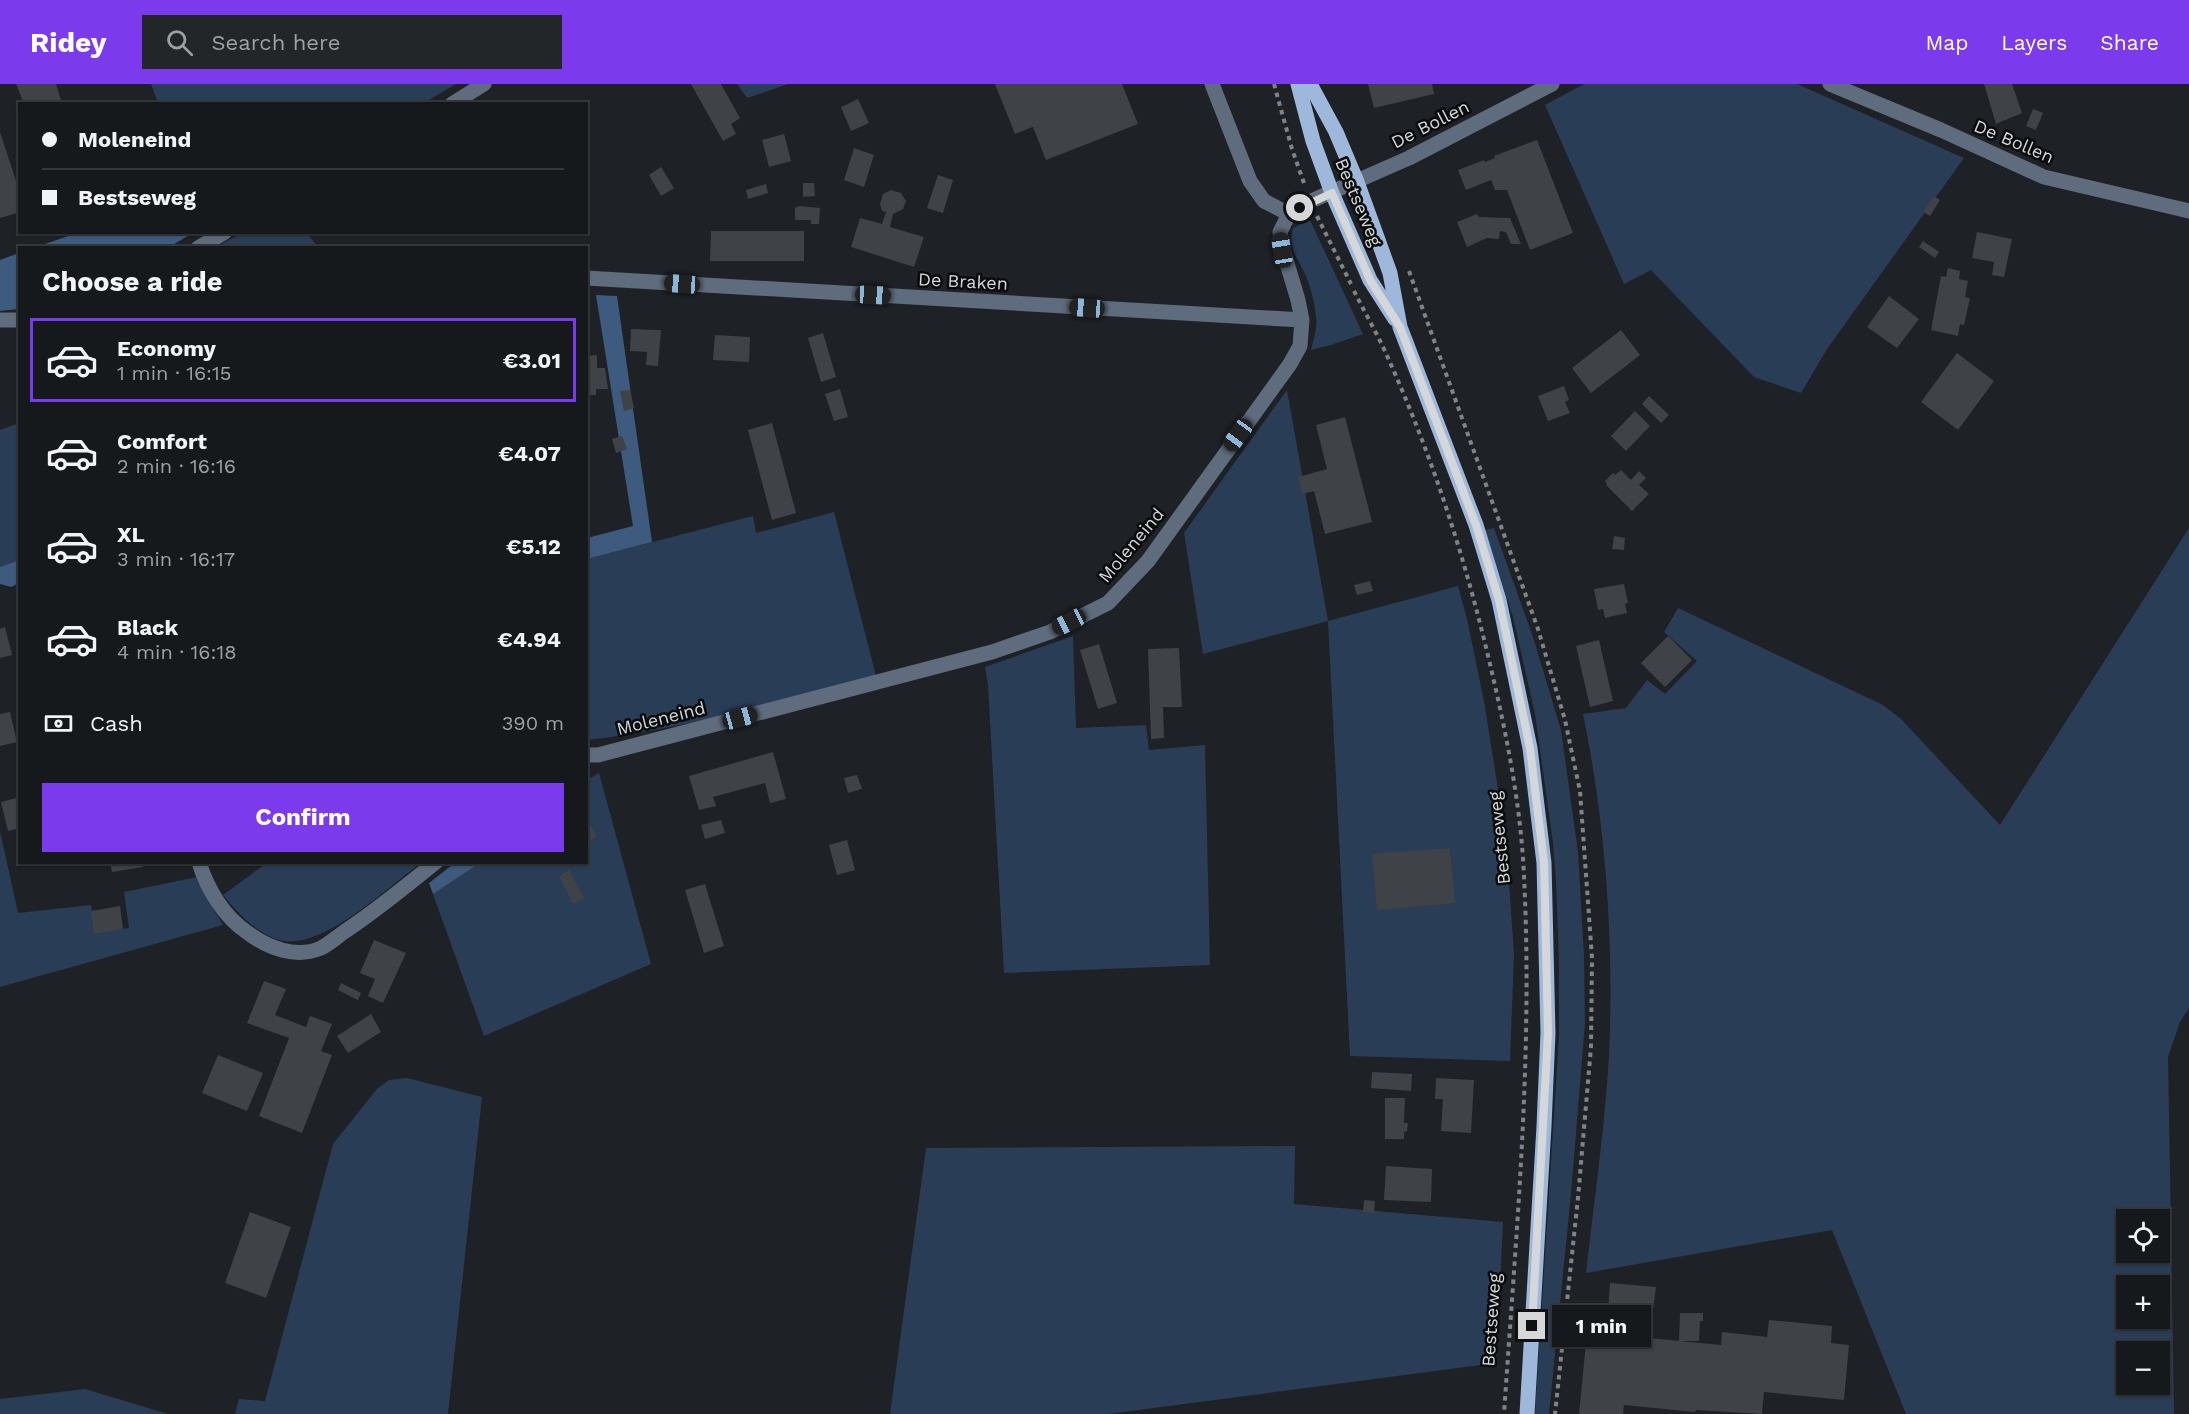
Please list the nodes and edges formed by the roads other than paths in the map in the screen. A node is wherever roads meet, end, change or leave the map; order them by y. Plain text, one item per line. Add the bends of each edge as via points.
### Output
1 (484, 84) edge
2 (1212, 84) edge
3 (1298, 84) edge
4 (1310, 84) edge
5 (1552, 84) edge
6 (1830, 84) edge
7 (455, 102) edge
8 (1357, 182) junction
9 (1332, 193) junction
10 (2189, 211) edge
11 (1289, 214) junction
12 (222, 234) edge
13 (201, 246) edge
14 (588, 278) edge
15 (0, 320) edge
16 (18, 320) edge
17 (1302, 320) junction
18 (1400, 327) junction
19 (592, 755) edge
20 (200, 864) edge
21 (433, 864) edge
22 (1527, 1414) edge

1 - 7 street
2 - 11 street via 1250,181 1264,201
3 - 9 main road, Bestseweg
4 - 8 main road, Bestseweg
5 - 8 street, De Bollen
6 - 10 street, De Bollen via 2044,177
8 - 9 street, De Bollen
8 - 18 main road, Bestseweg via 1390,273
9 - 11 street
9 - 18 main road, Bestseweg via 1370,280
11 - 17 street, Moleneind via 1280,232 1282,250
12 - 13 street
14 - 17 street, De Braken
15 - 16 street
17 - 19 street, Moleneind via 1300,346 1290,364 1148,561 1108,603 1050,632 992,652
18 - 22 main road, Bestseweg via 1476,525 1499,600 1530,748 1544,863 1548,1033
20 - 21 street via 224,911 242,929 265,946 292,952 320,948

